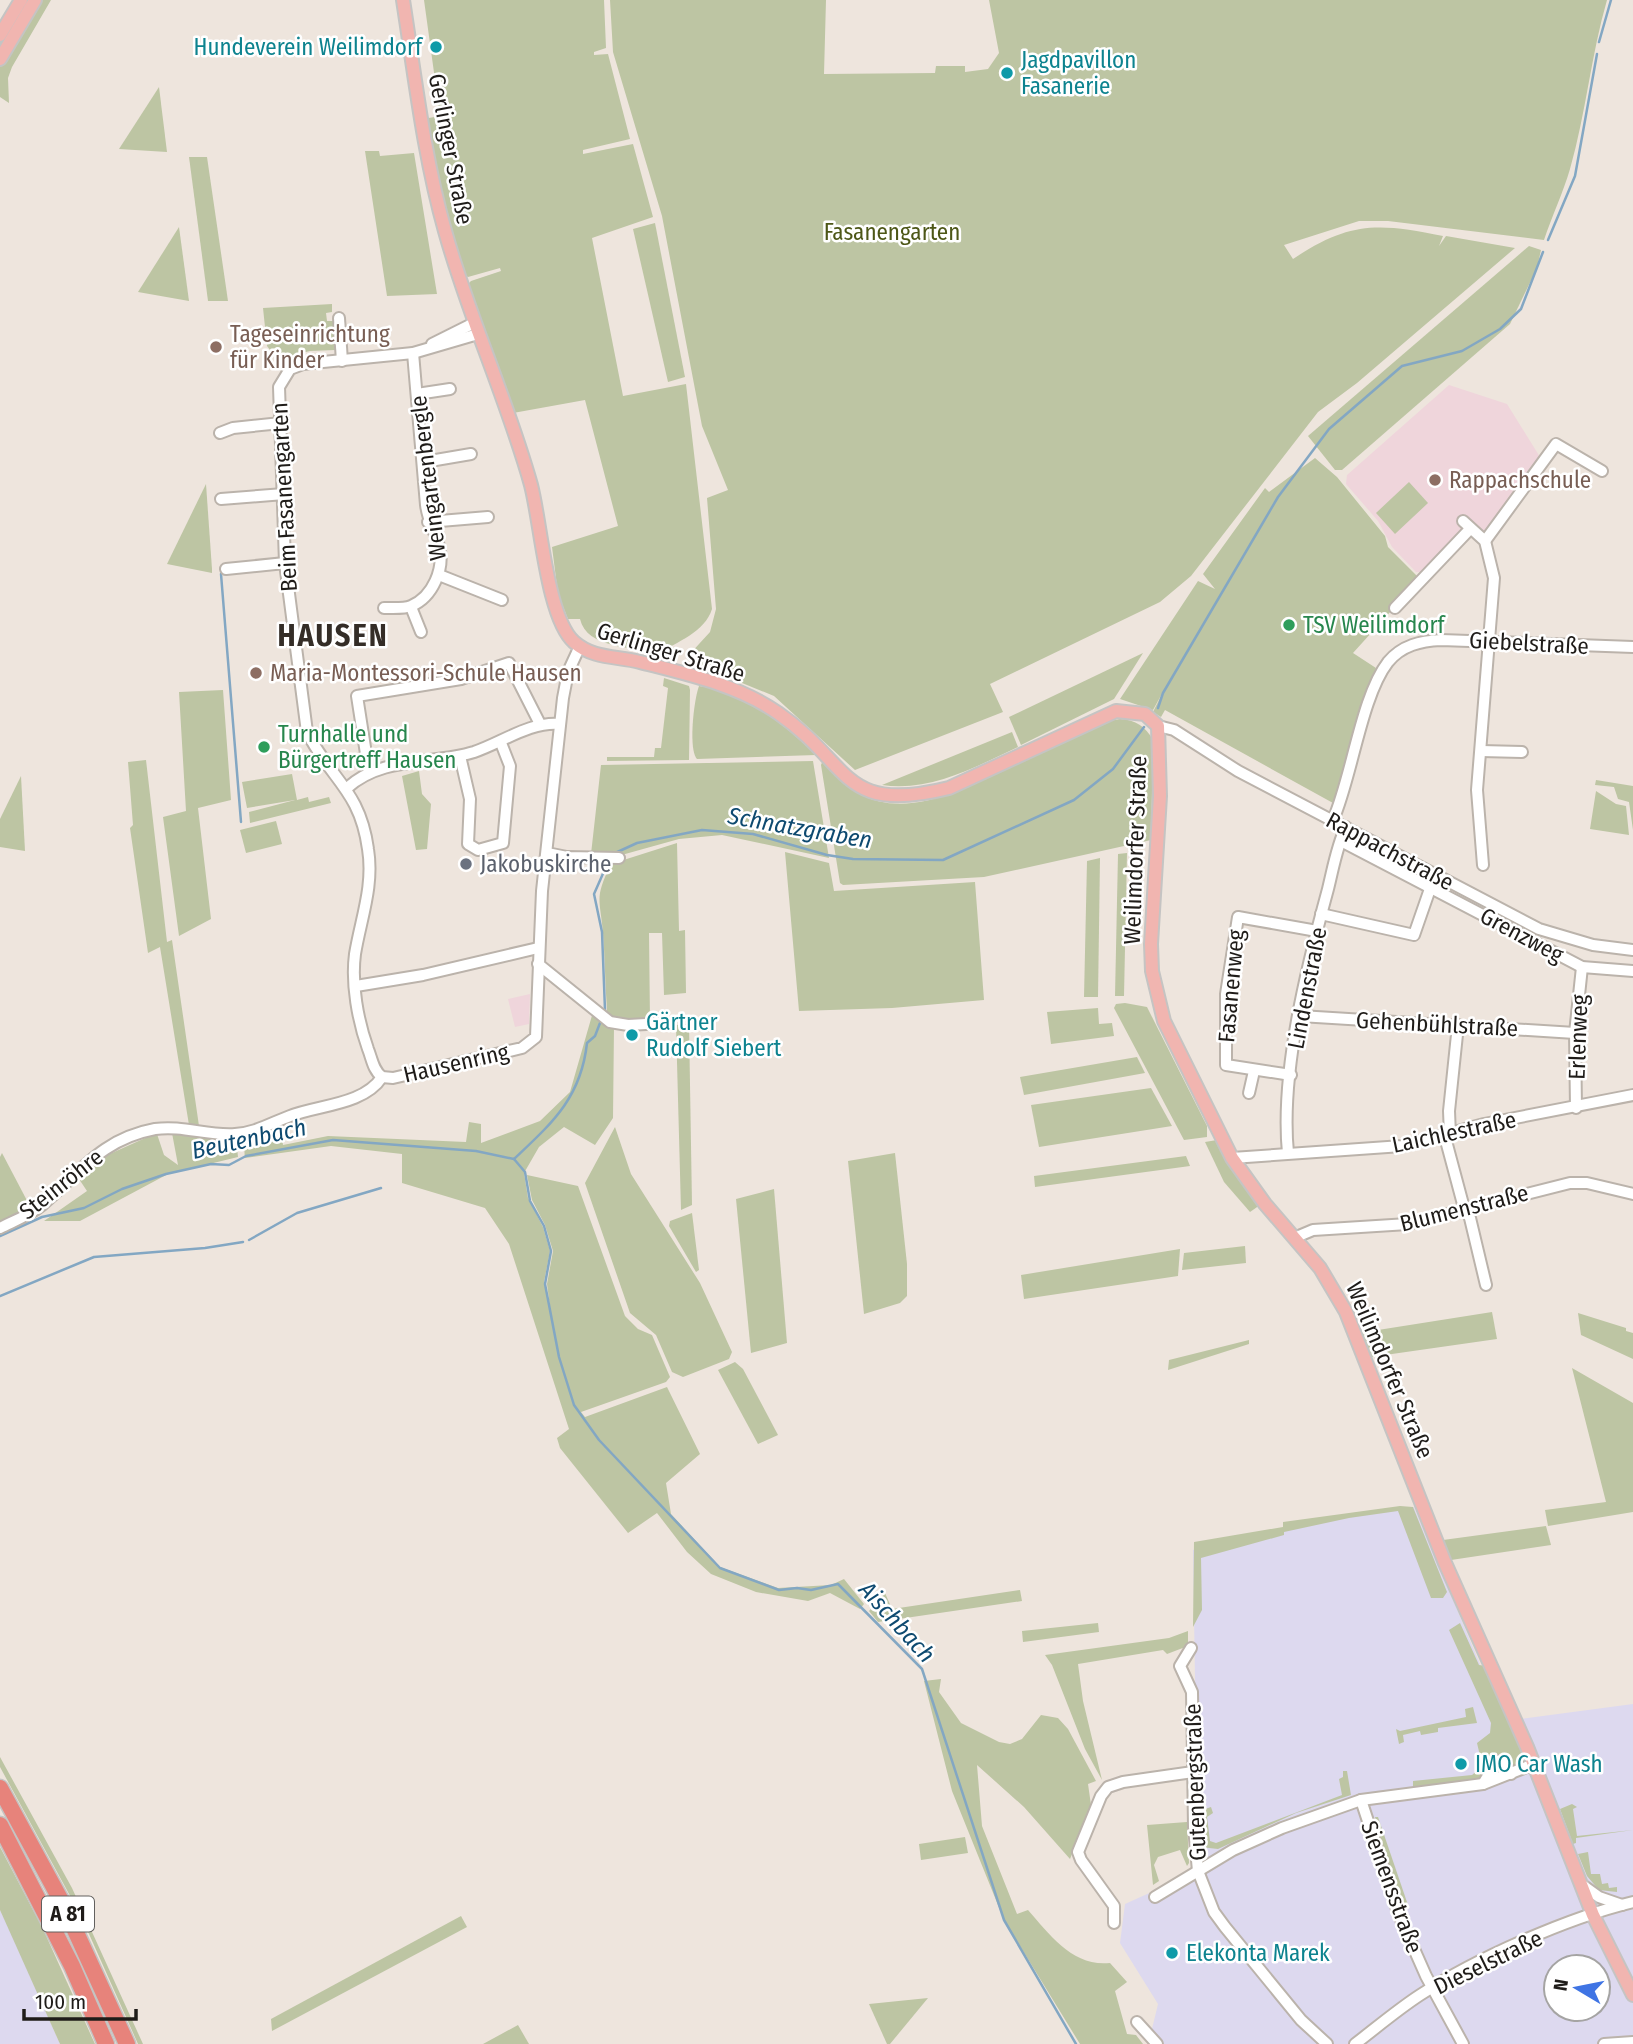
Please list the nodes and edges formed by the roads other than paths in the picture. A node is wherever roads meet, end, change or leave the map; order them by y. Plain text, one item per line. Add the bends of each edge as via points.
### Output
1 (21, 0) edge
2 (35, 0) edge
3 (403, 0) edge
4 (0, 35) edge
5 (0, 59) edge
6 (339, 318) dead end
7 (476, 329) junction
8 (417, 352) junction
9 (342, 360) junction
10 (450, 389) dead end
11 (417, 394) junction
12 (281, 423) junction
13 (220, 433) dead end
14 (471, 454) dead end
15 (424, 462) junction
16 (1602, 471) dead end
17 (284, 494) junction
18 (220, 499) dead end
19 (488, 517) dead end
20 (428, 522) junction
21 (1485, 541) junction
22 (285, 563) junction
23 (226, 569) dead end
24 (439, 575) junction
25 (502, 600) dead end
26 (411, 607) junction
27 (384, 608) dead end
28 (1395, 608) dead end
29 (421, 632) dead end
30 (1490, 641) junction
31 (580, 646) junction
32 (1633, 647) edge
33 (540, 724) junction
34 (560, 724) junction
35 (1158, 726) junction
36 (501, 743) junction
37 (1481, 751) junction
38 (1522, 752) dead end
39 (460, 756) junction
40 (369, 773) junction
41 (347, 788) junction
42 (1333, 820) junction
43 (1346, 827) junction
44 (1341, 841) junction
45 (547, 853) junction
46 (612, 858) dead end
47 (1483, 865) dead end
48 (1431, 886) junction
49 (1321, 914) junction
50 (1317, 931) junction
51 (538, 948) junction
52 (1633, 950) edge
53 (538, 964) junction
54 (1582, 967) junction
55 (1633, 971) edge
56 (356, 986) junction
57 (1300, 1016) junction
58 (664, 1023) dead end
59 (1458, 1025) junction
60 (1575, 1033) junction
61 (1254, 1071) junction
62 (1291, 1075) junction
63 (382, 1077) junction
64 (1249, 1093) dead end
65 (1633, 1096) edge
66 (1576, 1108) junction
67 (285, 1118) joint
68 (1448, 1136) junction
69 (1288, 1153) junction
70 (1232, 1158) junction
71 (1633, 1194) edge
72 (1464, 1208) junction
73 (0, 1228) edge
74 (1294, 1238) junction
75 (1486, 1285) dead end
76 (1191, 1648) dead end
77 (1534, 1764) junction
78 (1193, 1772) junction
79 (1511, 1774) junction
80 (1483, 1784) junction
81 (0, 1788) edge
82 (1361, 1800) junction
83 (0, 1825) edge
84 (1198, 1871) junction
85 (1581, 1884) junction
86 (1155, 1897) dead end
87 (1627, 1904) edge
88 (1593, 1915) junction
89 (1114, 1923) dead end
90 (1433, 1988) junction
91 (1633, 1995) edge
92 (1137, 2022) dead end
93 (1633, 2042) edge
94 (106, 2044) edge
95 (127, 2044) edge
96 (1157, 2044) edge
97 (1327, 2044) edge
98 (1354, 2044) edge
99 (1464, 2044) edge
100 (1604, 2044) edge

1 - 4 main road
2 - 5 main road
3 - 7 main road, Gerlinger Straße via 439,207
6 - 9 street
7 - 8 street, Beim Fasanengarten
7 - 31 main road, Gerlinger Straße via 530,484 555,610 566,633
8 - 9 street, Beim Fasanengarten
8 - 11 street, Weingartenbergle
9 - 12 street, Beim Fasanengarten via 290,369 279,387
10 - 11 street
11 - 15 street, Weingartenbergle
12 - 13 street
12 - 17 street, Beim Fasanengarten
14 - 15 street
15 - 20 street, Weingartenbergle
16 - 21 street via 1556,444
17 - 18 street
17 - 22 street, Beim Fasanengarten
19 - 20 street
20 - 24 street, Weingartenbergle via 440,549
21 - 28 street via 1467,525
21 - 30 street via 1494,578
22 - 23 street
22 - 41 street, Beim Fasanengarten via 307,732 318,756
24 - 25 street
24 - 26 street, Weingartenbergle
26 - 27 street
26 - 29 street
30 - 32 street, Giebelstraße
30 - 37 street
30 - 42 street, Giebelstraße via 1428,640 1390,660 1375,688
31 - 34 street, Hausenring via 565,684
31 - 35 main road, Gerlinger Straße via 600,656 695,677 751,697 778,713 859,787 883,796 949,788 1116,711 1144,715
33 - 34 street
33 - 36 street
33 - 40 street via 509,663 461,679 357,696
34 - 45 street, Hausenring
35 - 42 street, Rappachstraße via 1174,730 1238,771
35 - 70 main road, Weilimdorfer Straße via 1160,796 1152,944 1157,1001
36 - 39 street
36 - 39 street via 510,766 503,843 478,850 468,844 470,799
37 - 38 street
37 - 47 street via 1477,790
39 - 40 street via 392,765
40 - 41 street
41 - 56 street, Hausenring via 361,814 370,873 355,956
42 - 43 street, Rappachstraße
43 - 44 street, Lindenstraße
43 - 52 street, Rappachstraße via 1539,929 1586,944
44 - 48 street, Grenzweg
44 - 49 street, Lindenstraße
45 - 46 street
45 - 51 street, Hausenring
48 - 49 street via 1414,935
48 - 54 street, Grenzweg
49 - 50 street, Lindenstraße
50 - 57 street, Lindenstraße
50 - 61 street, Fasanenweg via 1238,917 1226,994 1226,1065
51 - 53 street, Hausenring
51 - 56 street
53 - 58 street via 610,1022
53 - 63 street, Hausenring via 538,1030 530,1044
54 - 55 street, Grenzweg
54 - 60 street, Erlenweg
56 - 63 street, Hausenring via 361,1028
57 - 59 street, Gehenbühlstraße
57 - 62 street, Lindenstraße
59 - 60 street, Gehenbühlstraße
59 - 68 street
60 - 66 street, Erlenweg
61 - 62 street, Fasanenweg
61 - 64 street, Fasanenweg
62 - 69 street, Lindenstraße via 1284,1118
63 - 67 street, Hausenring via 374,1087 349,1099
65 - 66 street, Laichlestraße
66 - 68 street, Laichlestraße via 1484,1124
67 - 73 street, Steinröhre via 238,1134 177,1127 137,1135 95,1154 41,1206
68 - 69 street, Laichlestraße via 1402,1146
68 - 72 street
69 - 70 street, Laichlestraße
70 - 74 main road, Weilimdorfer Straße
71 - 72 street, Blumenstraße via 1570,1183
72 - 74 street, Blumenstraße via 1408,1224 1313,1230
72 - 75 street
74 - 77 main road, Weilimdorfer Straße via 1346,1312 1445,1563
76 - 78 street, Gutenbergstraße via 1180,1666 1192,1692
77 - 79 street, Siemensstraße
77 - 85 main road, Weilimdorfer Straße
78 - 84 street, Gutenbergstraße
78 - 89 street via 1114,1784 1101,1796 1078,1852 1114,1906
79 - 80 street, Siemensstraße
79 - 80 street, Siemensstraße via 1503,1761 1497,1761
80 - 82 street, Siemensstraße
81 - 95 highway, A 81 via 64,1906
82 - 84 street via 1282,1828
82 - 90 street, Siemensstraße via 1392,1898
83 - 94 highway, A 81
84 - 86 street
84 - 97 street, Gutenbergstraße via 1225,1927 1301,2020
85 - 87 street via 1600,1897
85 - 88 main road, Weilimdorfer Straße
87 - 88 street, Dieselstraße
88 - 90 street, Dieselstraße via 1516,1946
88 - 91 main road, Weilimdorfer Straße
90 - 98 street, Dieselstraße
90 - 99 street, Siemensstraße
92 - 96 street
93 - 100 street

